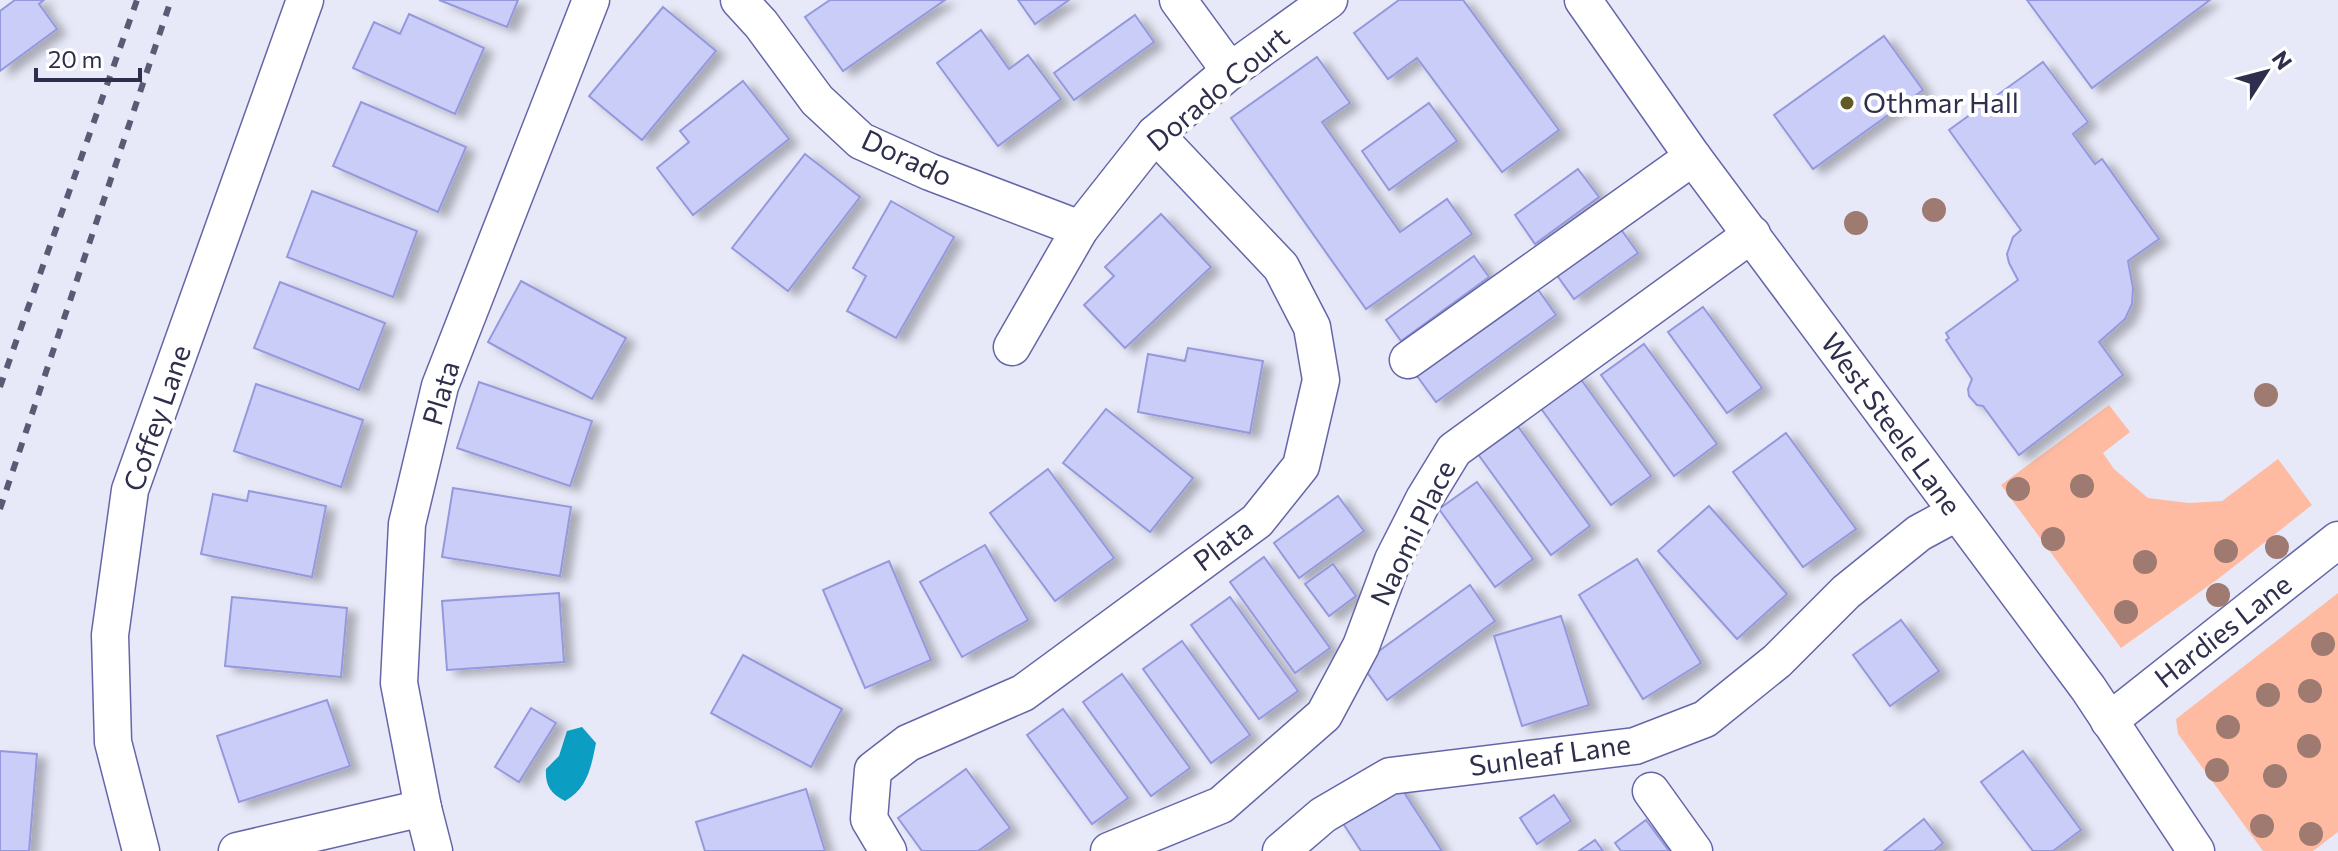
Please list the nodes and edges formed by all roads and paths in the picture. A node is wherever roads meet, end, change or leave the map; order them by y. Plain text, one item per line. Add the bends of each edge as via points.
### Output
1 (305, 0) edge
2 (591, 0) edge
3 (739, 0) edge
4 (1178, 0) edge
5 (1329, 0) edge
6 (1583, 0) edge
7 (1230, 71) junction
8 (1155, 134) junction
9 (1693, 157) junction
10 (1080, 229) junction
11 (1752, 234) junction
12 (1012, 347) dead end
13 (1408, 360) dead end
14 (1956, 513) junction
15 (2338, 540) edge
16 (2109, 721) junction
17 (1651, 791) dead end
18 (423, 808) junction
19 (141, 851) edge
20 (237, 851) edge
21 (434, 851) edge
22 (888, 851) edge
23 (1109, 851) edge
24 (1281, 851) edge
25 (1694, 851) edge
26 (2196, 851) edge

1 - 19 street, Coffey Lane via 130,490 110,635 113,742
2 - 18 street, Plata via 440,386 407,524 399,683
3 - 10 street, Dorado via 817,100 861,141
4 - 7 street
5 - 7 street, Dorado Court
6 - 9 street, West Steele Lane
7 - 8 street, Dorado Court
8 - 10 street, Dorado Court
8 - 22 street, Plata via 1281,267 1312,327 1321,380 1301,466 1257,521 1023,693 908,743 873,770 869,819
9 - 11 street, West Steele Lane
9 - 13 street
10 - 12 street, Dorado Court
11 - 14 street, West Steele Lane
11 - 23 street, Naomi Place via 1454,450 1393,560 1361,646 1324,715 1221,805
14 - 16 street, West Steele Lane
14 - 24 street, Sunleaf Lane via 1919,533 1846,592 1777,661 1705,719 1635,746 1390,776 1323,815
15 - 16 street, Hardies Lane
16 - 26 street, West Steele Lane
17 - 25 street
18 - 20 street
18 - 21 street, Plata

